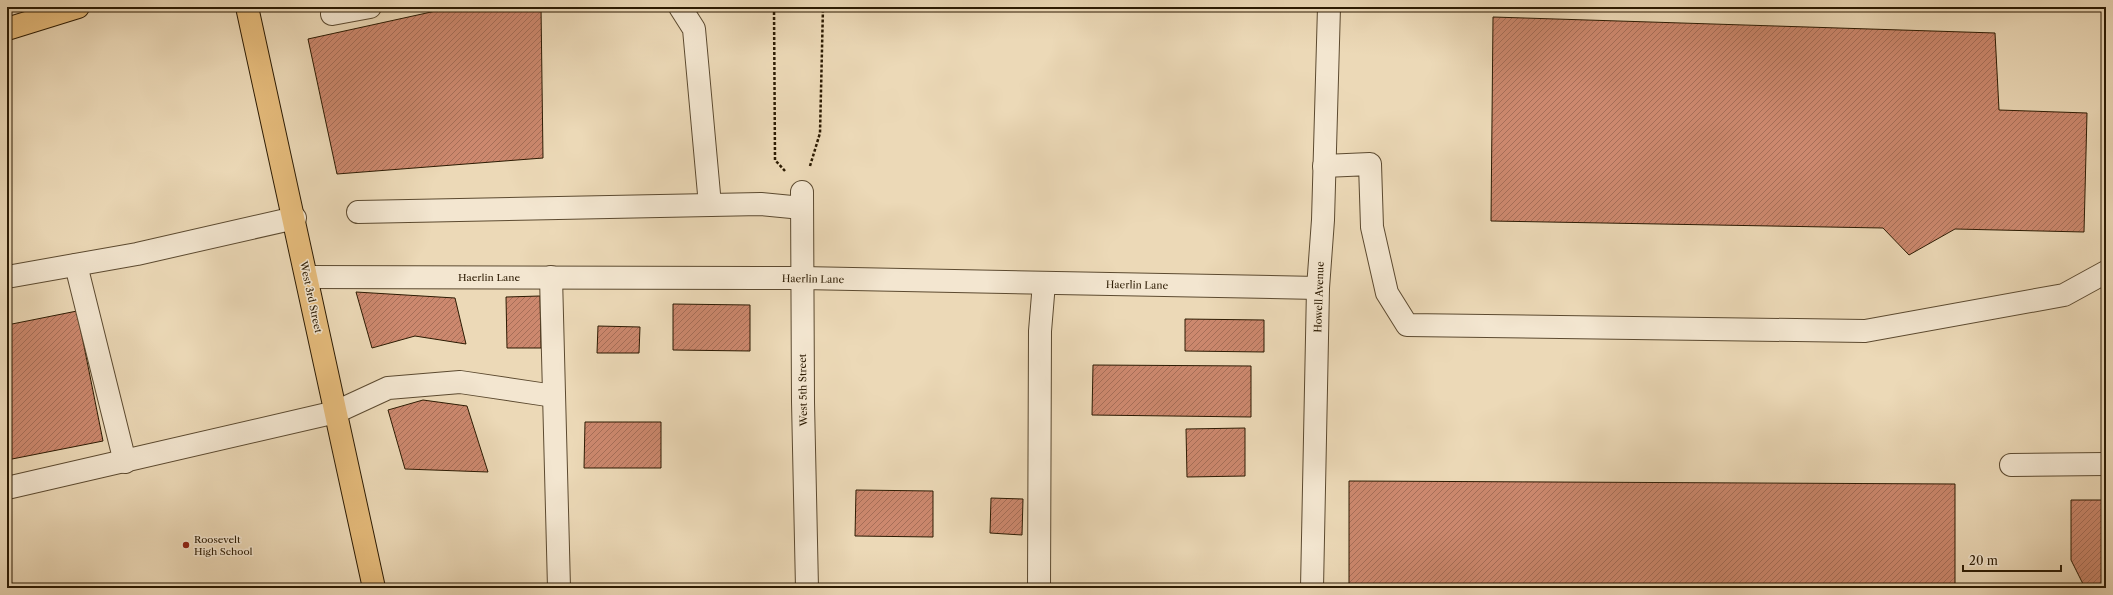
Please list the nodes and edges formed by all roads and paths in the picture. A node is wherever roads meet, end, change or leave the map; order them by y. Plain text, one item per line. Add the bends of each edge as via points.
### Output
1 (78, 7) edge
2 (247, 7) edge
3 (370, 7) edge
4 (680, 7) edge
5 (774, 7) edge
6 (823, 7) edge
7 (1328, 7) edge
8 (332, 14) dead end
9 (7, 29) edge
10 (1324, 166) junction
11 (802, 200) junction
12 (710, 205) junction
13 (358, 212) dead end
14 (295, 218) junction
15 (76, 265) junction
16 (2106, 272) edge
17 (7, 277) edge
18 (307, 277) junction
19 (551, 277) junction
20 (802, 278) junction
21 (1044, 283) junction
22 (1318, 288) junction
23 (554, 396) junction
24 (336, 412) junction
25 (125, 462) junction
26 (2106, 464) edge
27 (2011, 465) dead end
28 (7, 488) edge
29 (374, 588) edge
30 (559, 588) edge
31 (807, 588) edge
32 (1039, 588) edge
33 (1312, 588) edge

1 - 9 main road
2 - 14 main road, West 3rd Street
3 - 8 street
4 - 12 street via 694,29
5 - 11 path via 775,160
6 - 11 path via 820,133
7 - 10 street, Howell Avenue
10 - 16 street via 1370,164 1372,227 1387,293 1407,325 1865,331 2064,295
10 - 22 street, Howell Avenue
11 - 12 street
11 - 20 street, West 5th Street
12 - 13 street
14 - 15 street via 137,254
14 - 18 main road, West 3rd Street
15 - 17 street
15 - 25 street
18 - 19 street, Haerlin Lane
18 - 24 main road, West 3rd Street
19 - 20 street, Haerlin Lane
19 - 23 street
20 - 21 street, Haerlin Lane
20 - 31 street, West 5th Street
21 - 22 street, Haerlin Lane
21 - 32 street via 1040,331
22 - 33 street, Howell Avenue
23 - 24 street via 453,383 388,388
23 - 30 street
24 - 25 street
24 - 29 main road, West 3rd Street
25 - 28 street
26 - 27 street

